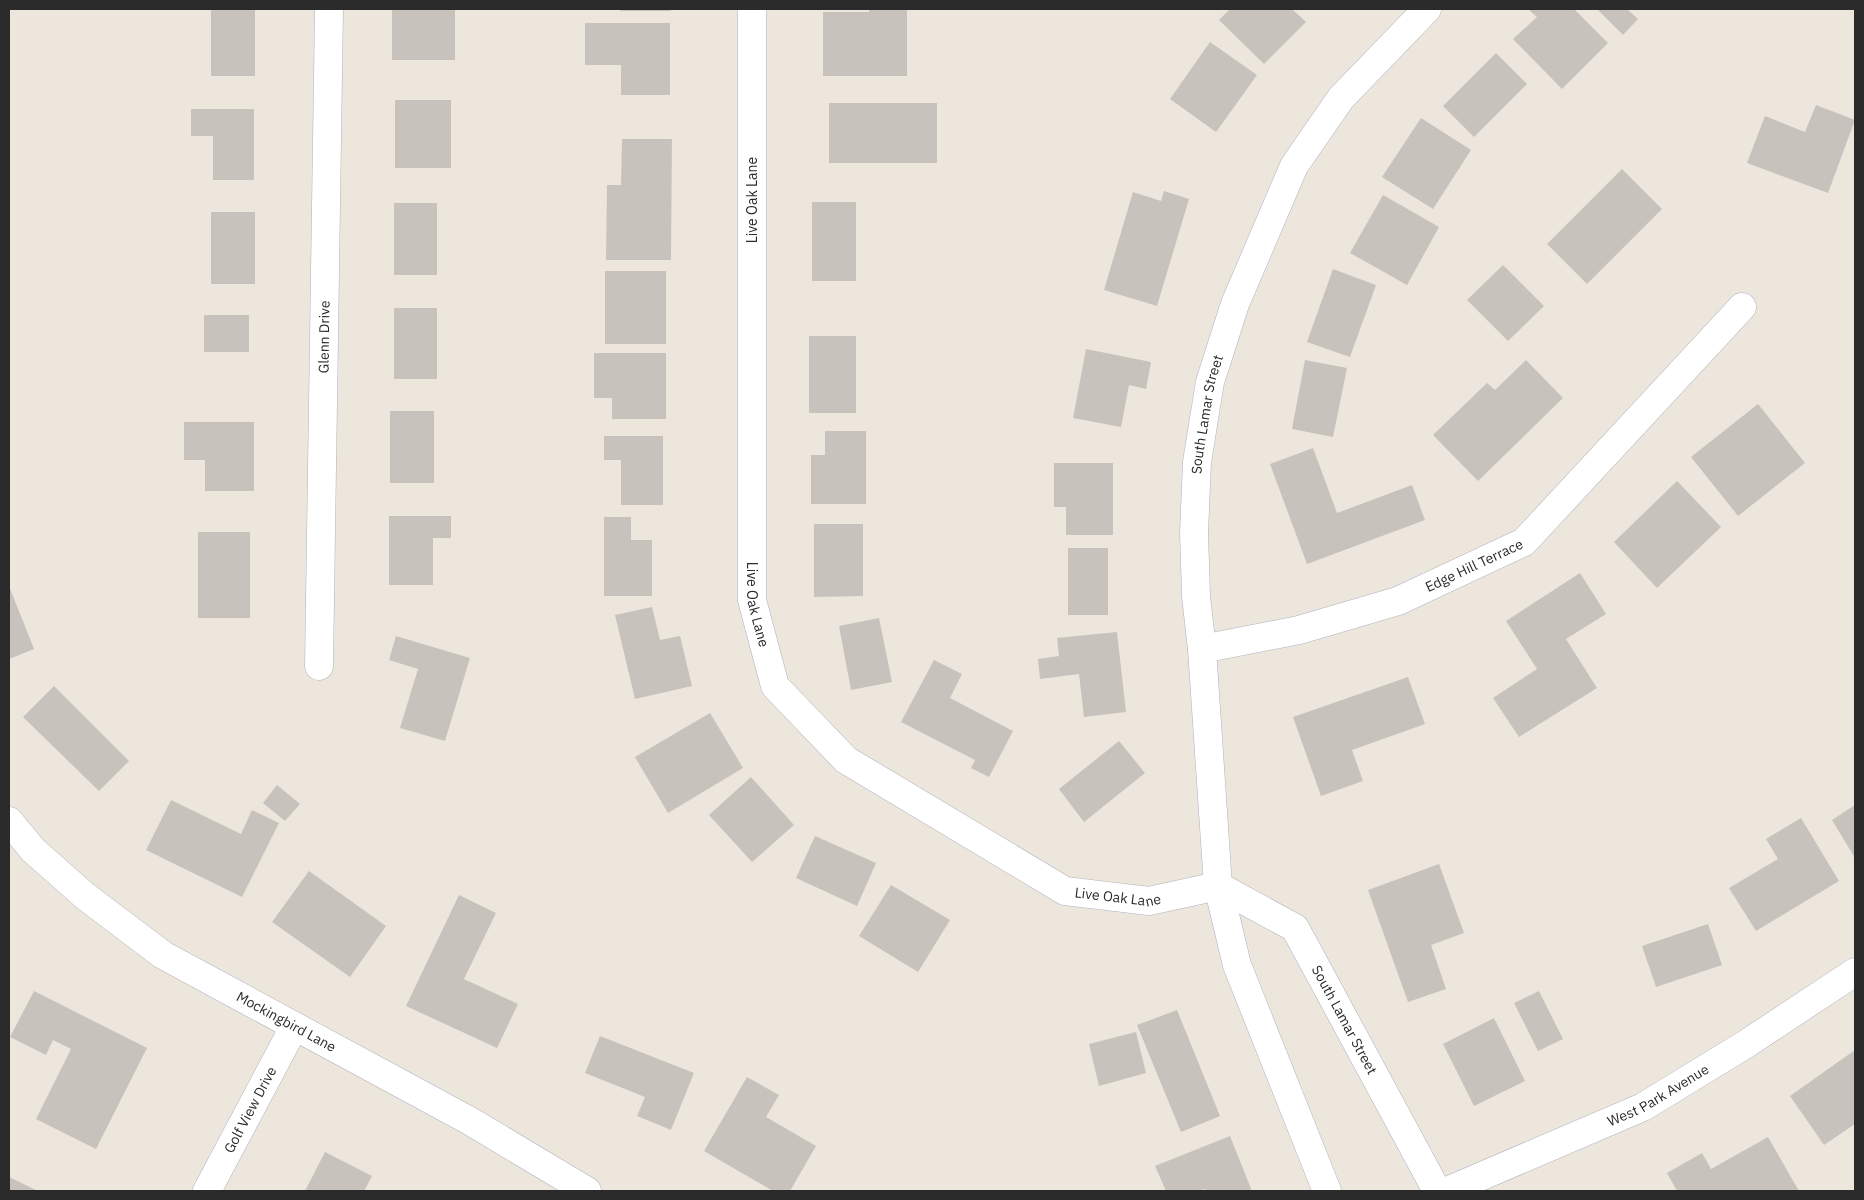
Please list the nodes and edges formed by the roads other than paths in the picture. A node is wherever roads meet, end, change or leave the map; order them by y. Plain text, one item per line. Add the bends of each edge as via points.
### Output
1 (328, 9) edge
2 (752, 9) edge
3 (1427, 9) edge
4 (1742, 307) dead end
5 (1202, 650) junction
6 (319, 666) dead end
7 (9, 821) edge
8 (1218, 886) junction
9 (1855, 972) edge
10 (294, 1027) junction
11 (207, 1191) edge
12 (587, 1191) edge
13 (1327, 1191) edge
14 (1437, 1191) edge
15 (1447, 1191) edge

1 - 6 street, Glenn Drive
2 - 8 street, Live Oak Lane via 752,600 775,686 846,760 1065,891 1149,901
3 - 5 street, South Lamar Street via 1342,98 1294,166 1235,304 1210,382 1197,462 1194,533
4 - 5 street, Edge Hill Terrace via 1524,542 1398,601 1299,630
5 - 8 street, South Lamar Street
7 - 10 street, Mockingbird Lane via 33,850 84,896 162,955
8 - 13 street, South Lamar Street via 1237,965
8 - 14 street, South Lamar Street via 1295,928
9 - 15 street, West Park Avenue via 1642,1107
10 - 11 street, Golf View Drive
10 - 12 street, Mockingbird Lane via 470,1121

